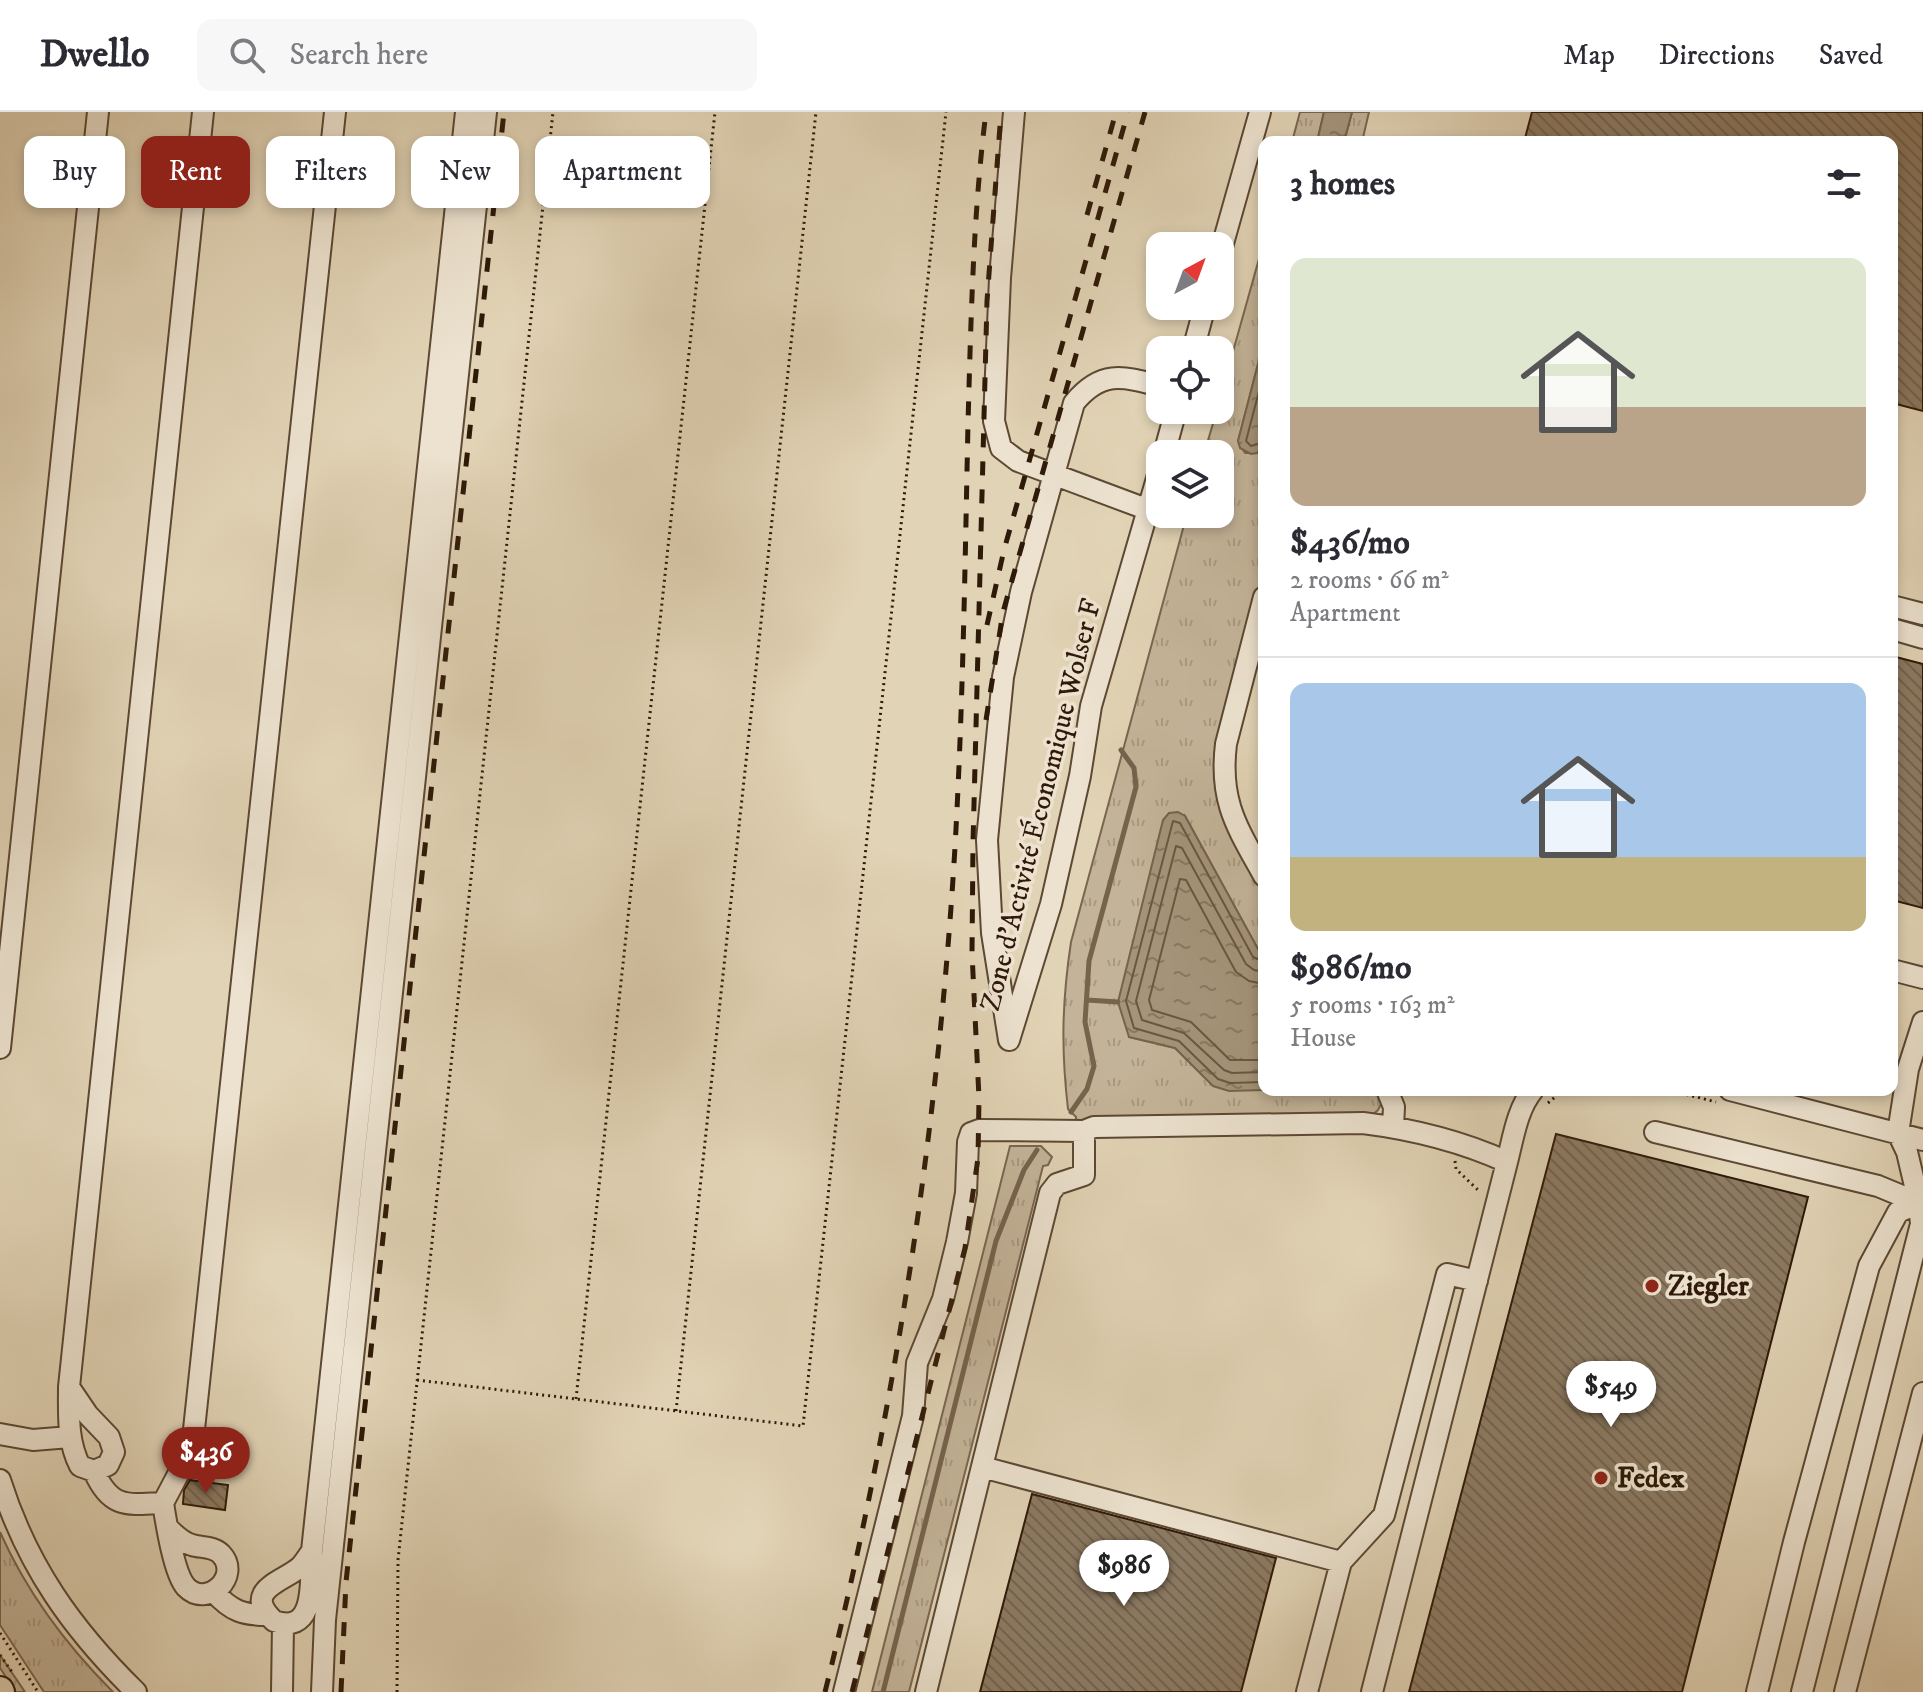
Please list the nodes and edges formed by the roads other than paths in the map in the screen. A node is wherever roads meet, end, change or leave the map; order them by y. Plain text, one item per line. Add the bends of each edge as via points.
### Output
1 (98, 112) edge
2 (203, 112) edge
3 (335, 112) edge
4 (466, 112) edge
5 (486, 112) edge
6 (1014, 112) edge
7 (1260, 112) edge
8 (1226, 232) edge
9 (1146, 382) edge
10 (1054, 475) junction
11 (1146, 509) edge
12 (1146, 520) edge
13 (1898, 608) edge
14 (1923, 614) edge
15 (1258, 620) edge
16 (1898, 631) edge
17 (1923, 638) edge
18 (1258, 865) edge
19 (1898, 972) edge
20 (1923, 978) edge
21 (1923, 1022) edge
22 (0, 1048) edge
23 (1389, 1096) edge
24 (1528, 1096) edge
25 (1753, 1096) edge
26 (1393, 1127) junction
27 (1080, 1131) junction
28 (1655, 1132) dead end
29 (1898, 1133) junction
30 (1923, 1140) edge
31 (1507, 1162) junction
32 (1921, 1203) edge
33 (1477, 1281) junction
34 (69, 1387) junction
35 (1923, 1393) edge
36 (0, 1434) edge
37 (70, 1437) junction
38 (982, 1467) junction
39 (94, 1471) junction
40 (0, 1480) edge
41 (163, 1503) junction
42 (167, 1527) junction
43 (312, 1551) junction
44 (1341, 1562) junction
45 (214, 1592) junction
46 (275, 1619) junction
47 (136, 1692) edge
48 (282, 1692) edge
49 (322, 1692) edge
50 (844, 1692) edge
51 (926, 1692) edge
52 (1307, 1692) edge
53 (1372, 1692) edge
54 (1757, 1692) edge
55 (1802, 1692) edge
56 (1845, 1692) edge

1 - 22 lane
2 - 34 lane
3 - 41 lane via 197,1415 187,1462
4 - 43 lane
5 - 49 lane via 327,1604
6 - 10 lane via 994,421 1001,448
7 - 8 lane
9 - 10 lane, Zone d'Activité Économique Wolser F via 1104,378 1086,389 1074,403
10 - 11 lane
10 - 12 lane, Zone d'Activité Économique Wolser F via 1003,677 987,840 992,933 1009,1040 1051,904 1091,706
13 - 14 lane
15 - 18 lane via 1223,769 1232,818
16 - 17 lane
19 - 20 lane
21 - 29 lane via 1908,1069
23 - 26 lane
24 - 31 lane
25 - 29 lane
26 - 27 lane via 1272,1123
26 - 31 lane
27 - 38 lane via 1084,1175 1057,1184 1050,1193
27 - 50 lane via 971,1133 957,1242 943,1299 917,1363 913,1416
28 - 32 lane via 1878,1186
29 - 30 lane
29 - 32 lane
31 - 33 lane
32 - 54 lane via 1898,1212 1869,1266
32 - 55 lane via 1921,1224
33 - 44 lane via 1447,1274 1384,1515
33 - 53 lane
34 - 37 lane
34 - 39 lane via 109,1437 114,1452 108,1465
35 - 56 lane
36 - 37 lane via 33,1440
37 - 39 lane via 80,1466
38 - 44 lane
38 - 51 lane
39 - 41 lane via 102,1489 118,1501
40 - 47 lane via 31,1558 56,1600
41 - 42 lane
42 - 45 lane via 186,1587 199,1594
42 - 45 lane via 178,1538 221,1554 228,1567 225,1582
43 - 46 lane via 308,1607 299,1620
43 - 46 lane via 302,1565 267,1587 263,1606
44 - 52 lane
45 - 46 lane via 227,1607 245,1615
46 - 48 lane

